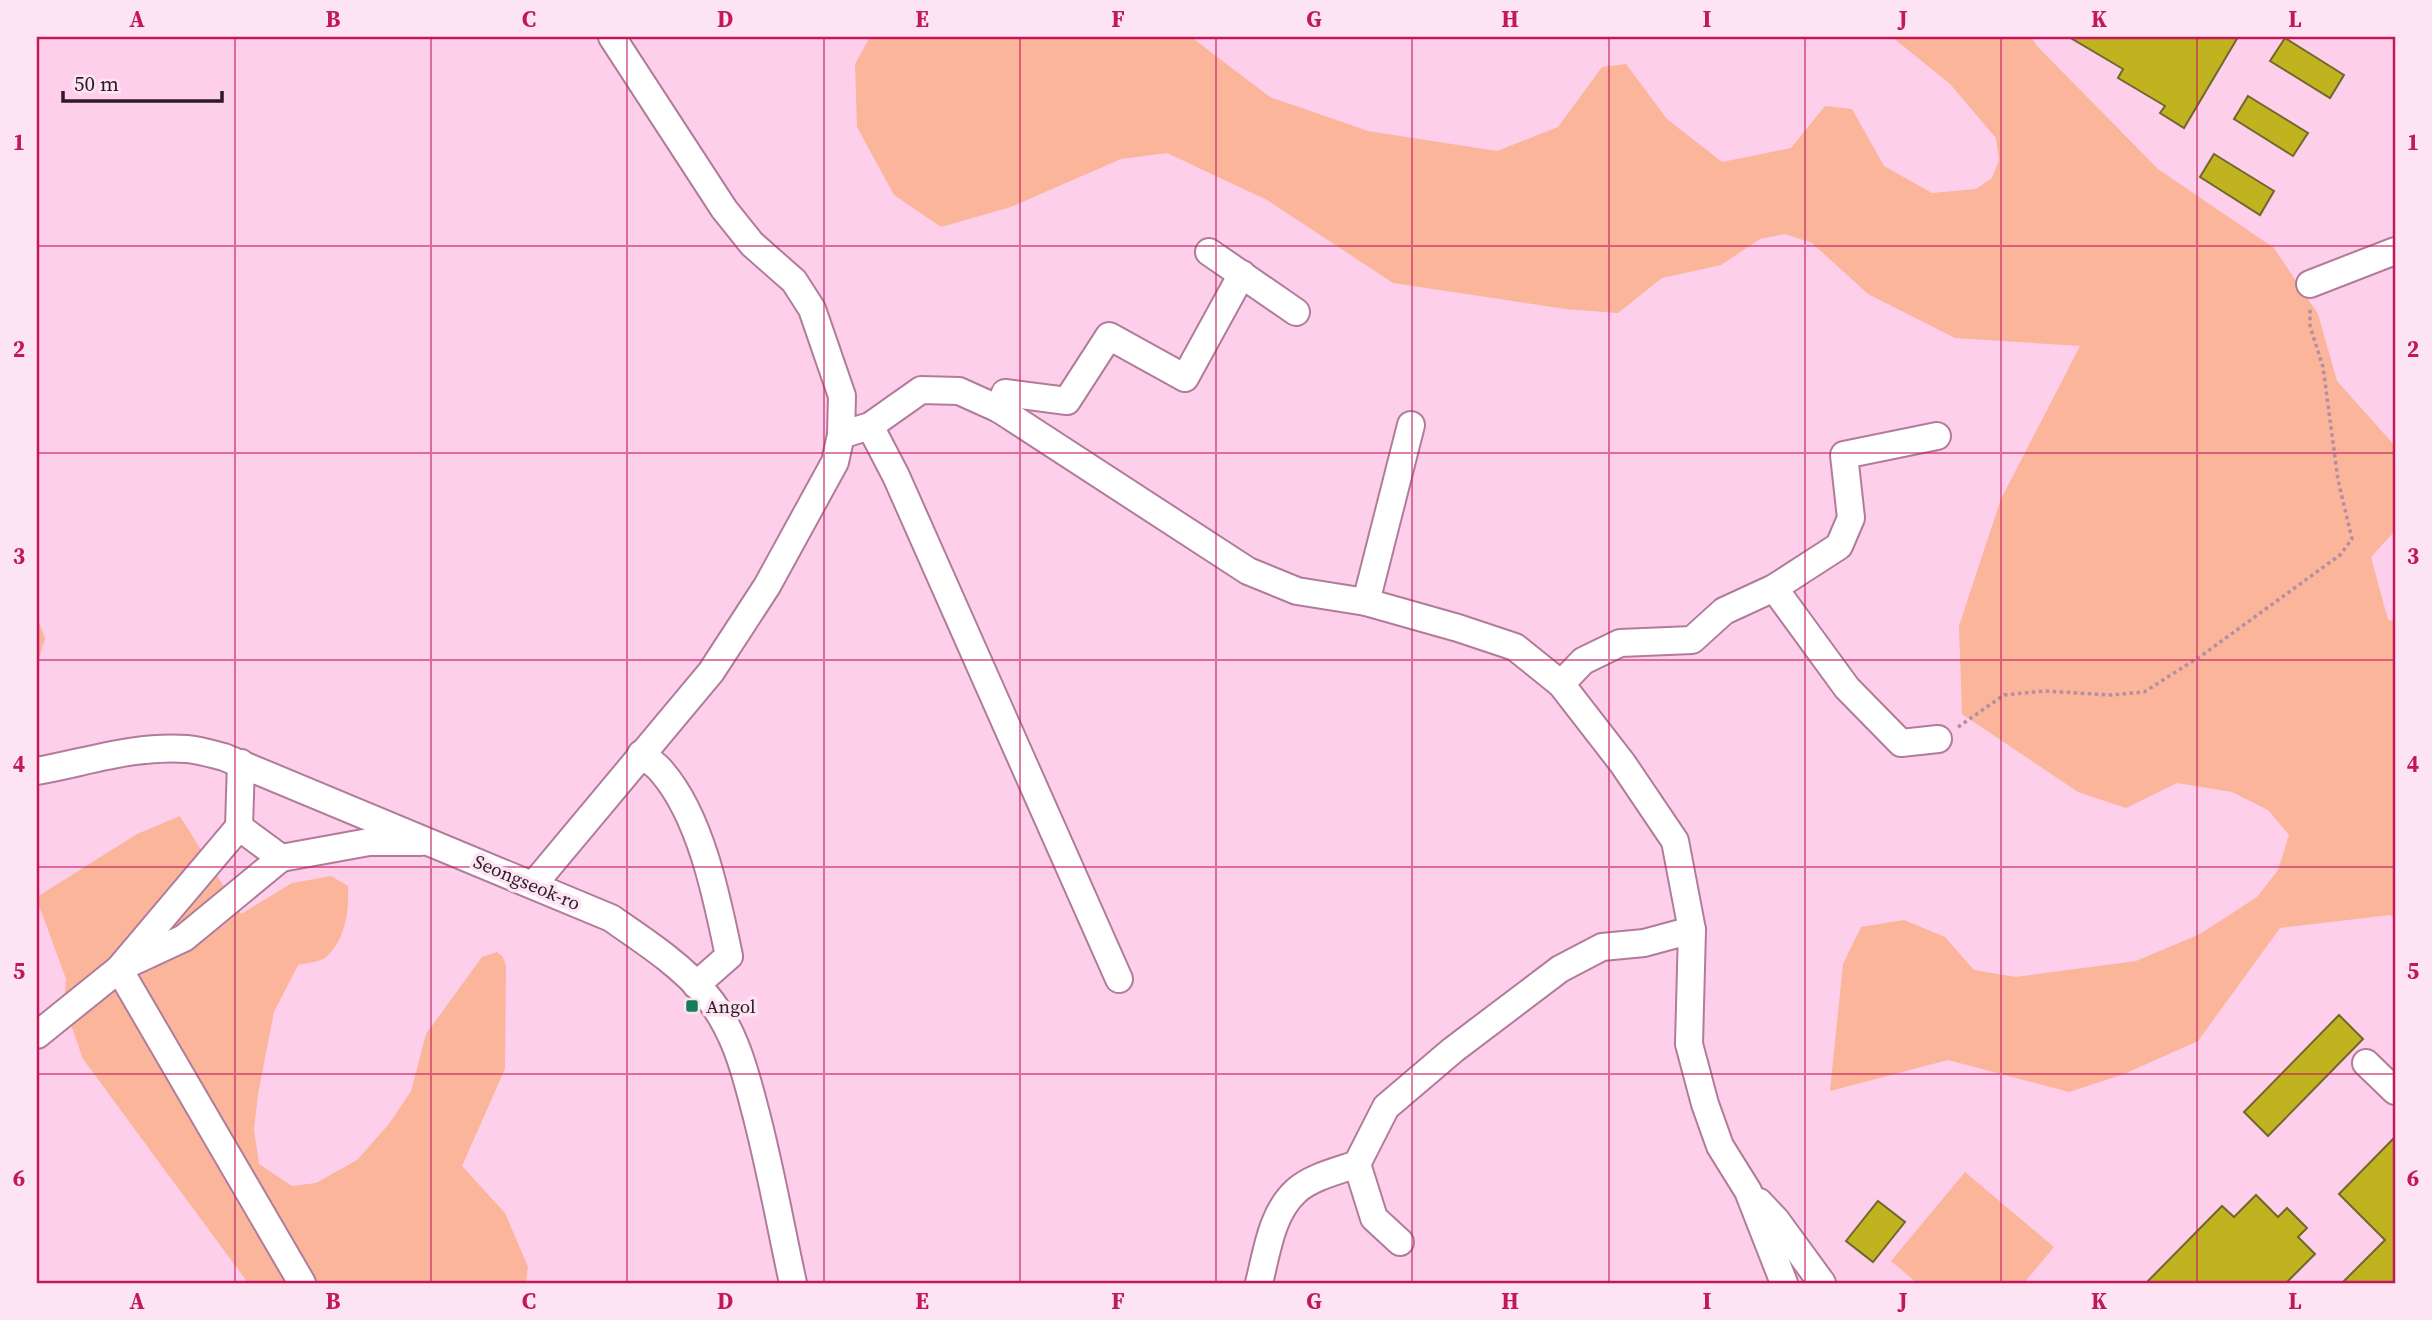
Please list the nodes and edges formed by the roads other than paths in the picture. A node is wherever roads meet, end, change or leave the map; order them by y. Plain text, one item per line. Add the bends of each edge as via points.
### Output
1 (612, 37) edge
2 (2395, 251) edge
3 (1209, 252) dead end
4 (1242, 274) junction
5 (2310, 284) road end
6 (1296, 312) dead end
7 (999, 409) junction
8 (1411, 425) dead end
9 (870, 426) junction
10 (841, 435) junction
11 (1937, 436) dead end
12 (1774, 588) junction
13 (1366, 602) junction
14 (1561, 684) junction
15 (1938, 740) road end
16 (641, 754) junction
17 (241, 764) junction
18 (37, 771) edge
19 (239, 827) junction
20 (431, 842) junction
21 (281, 858) junction
22 (534, 884) junction
23 (1692, 930) junction
24 (118, 969) junction
25 (1118, 979) dead end
26 (696, 985) junction
27 (37, 1035) edge
28 (2366, 1063) dead end
29 (2395, 1091) edge
30 (1357, 1164) junction
31 (1748, 1191) junction
32 (1401, 1242) dead end
33 (302, 1283) edge
34 (793, 1283) edge
35 (1259, 1283) edge
36 (1784, 1283) edge
37 (1822, 1283) edge

1 - 10 street via 724,209 752,244 794,281 812,309 842,396
2 - 5 street
3 - 4 street
4 - 6 street
4 - 7 street via 1185,378 1109,336 1067,401 1005,393
7 - 9 street via 959,391 921,390
7 - 13 street via 1248,571 1297,591
8 - 13 street
9 - 10 street
9 - 25 street
10 - 16 street via 835,462 767,586 711,672
11 - 12 street via 1843,455 1852,518 1839,546
12 - 14 street via 1724,611 1692,640 1620,643 1583,661
12 - 15 street via 1847,688 1901,743
13 - 14 street via 1516,647
14 - 23 street via 1675,841
16 - 22 street
16 - 26 street via 662,771 692,820 718,904 729,956
17 - 18 street, Seongseok-ro via 188,749 152,749
17 - 19 street
17 - 20 street, Seongseok-ro
19 - 21 street
19 - 24 street
20 - 21 street via 369,842
20 - 22 street, Seongseok-ro
21 - 24 street via 184,937
22 - 26 street, Seongseok-ro via 611,918
23 - 30 street via 1644,943 1602,947 1560,969 1386,1107
23 - 31 street via 1689,1044 1720,1146
24 - 27 street
24 - 33 street
26 - 34 street, Seongseok-ro via 727,1026 742,1059
28 - 29 street
30 - 32 street via 1374,1218
30 - 35 street via 1296,1191 1277,1218
31 - 36 street
31 - 37 street via 1776,1220

